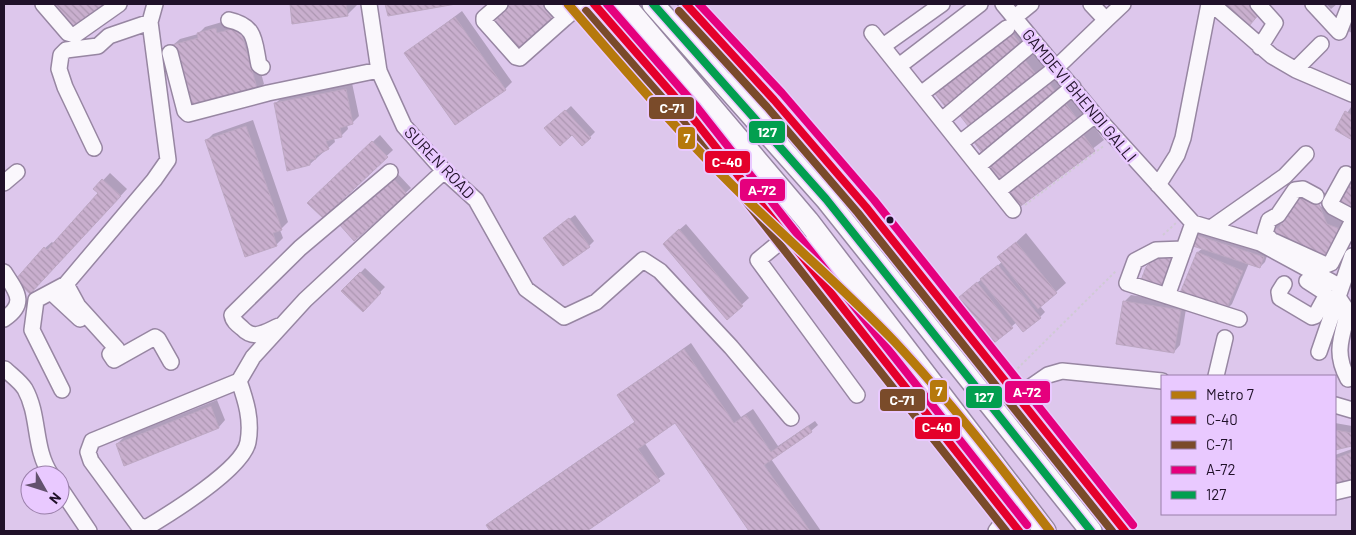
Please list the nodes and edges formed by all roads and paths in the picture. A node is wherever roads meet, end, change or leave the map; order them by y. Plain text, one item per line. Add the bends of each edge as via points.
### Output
1 (43, 4) edge
2 (118, 4) edge
3 (155, 4) edge
4 (369, 4) edge
5 (500, 4) edge
6 (552, 4) edge
7 (581, 4) edge
8 (594, 4) edge
9 (624, 4) edge
10 (653, 4) edge
11 (686, 4) edge
12 (942, 4) edge
13 (980, 4) edge
14 (1003, 4) edge
15 (1031, 4) edge
16 (1091, 4) edge
17 (1123, 4) edge
18 (1210, 4) edge
19 (1258, 4) edge
20 (1313, 4) edge
21 (1350, 4) edge
22 (565, 18) junction
23 (229, 20) dead end
24 (1106, 20) junction
25 (150, 22) junction
26 (1011, 23) junction
27 (872, 32) dead end
28 (1346, 35) edge
29 (720, 42) junction
30 (1034, 42) junction
31 (1263, 43) junction
32 (1321, 44) dead end
33 (883, 46) junction
34 (170, 53) dead end
35 (899, 66) junction
36 (1056, 68) junction
37 (1297, 68) junction
38 (379, 70) junction
39 (1072, 88) junction
40 (268, 93) junction
41 (921, 94) junction
42 (1352, 94) edge
43 (1095, 115) junction
44 (942, 120) junction
45 (1115, 137) junction
46 (712, 140) junction
47 (960, 143) junction
48 (94, 148) dead end
49 (1306, 154) dead end
50 (978, 166) junction
51 (444, 171) junction
52 (17, 172) dead end
53 (390, 172) dead end
54 (1346, 174) dead end
55 (4, 182) edge
56 (1158, 185) junction
57 (998, 191) junction
58 (1316, 196) dead end
59 (826, 199) junction
60 (1013, 210) joint
61 (1327, 215) dead end
62 (808, 221) junction
63 (1194, 223) junction
64 (1352, 223) edge
65 (1211, 228) junction
66 (786, 237) junction
67 (1184, 248) junction
68 (1352, 256) edge
69 (4, 272) edge
70 (1311, 278) junction
71 (66, 284) junction
72 (1284, 284) dead end
73 (52, 292) junction
74 (1339, 292) junction
75 (1167, 296) junction
76 (1350, 312) edge
77 (848, 314) junction
78 (1324, 314) junction
79 (1239, 319) dead end
80 (4, 320) edge
81 (283, 325) junction
82 (1055, 332) dead end
83 (1225, 338) dead end
84 (1339, 352) junction
85 (110, 354) junction
86 (171, 362) dead end
87 (5, 369) dead end
88 (1014, 372) dead end
89 (1216, 375) edge
90 (1348, 379) dead end
91 (239, 381) junction
92 (1161, 381) edge
93 (62, 390) dead end
94 (857, 395) dead end
95 (1016, 397) junction
96 (1336, 405) edge
97 (1352, 410) edge
98 (791, 418) dead end
99 (44, 465) edge
100 (1352, 488) edge
101 (1336, 492) edge
102 (70, 503) edge
103 (1008, 517) junction
104 (89, 531) edge
105 (996, 531) edge
106 (1019, 531) edge
107 (1045, 531) edge
108 (1091, 531) edge
109 (1125, 531) edge

1 - 2 street via 68,32 75,35
3 - 25 street
4 - 38 street, SUREN ROAD
5 - 22 street via 484,21 516,58 520,58
6 - 22 street
7 - 22 street
8 - 46 street
9 - 62 highway
10 - 59 highway
11 - 29 street
12 - 33 street
13 - 35 street
14 - 26 street, GAMDEVI BHENDI GALLI
15 - 26 street
16 - 24 street
17 - 24 street
18 - 31 street
18 - 56 street via 1183,138 1177,155
19 - 31 street via 1275,23
20 - 28 street
21 - 28 street
23 - 40 street via 240,22 253,36 261,52
24 - 36 street
25 - 48 street via 109,36 98,46 66,50 58,62 65,87
25 - 71 street via 168,160
26 - 30 street, GAMDEVI BHENDI GALLI
26 - 41 street
27 - 33 street
29 - 59 highway
29 - 95 street via 866,207
30 - 36 street, GAMDEVI BHENDI GALLI
30 - 44 street
31 - 37 street via 1272,56
32 - 37 street
33 - 35 street
34 - 40 street via 188,114
35 - 41 street
36 - 39 street, GAMDEVI BHENDI GALLI
36 - 47 street
37 - 42 street
38 - 40 street
38 - 51 street, SUREN ROAD via 404,126
39 - 43 street, GAMDEVI BHENDI GALLI
39 - 50 street
41 - 44 street
43 - 45 street, GAMDEVI BHENDI GALLI
43 - 57 street
44 - 47 street
45 - 56 street, GAMDEVI BHENDI GALLI
45 - 60 path via 1016,211
46 - 62 highway
46 - 66 street
47 - 50 street
49 - 65 street via 1285,176
50 - 57 street
51 - 81 street via 305,300
51 - 98 street, SUREN ROAD via 476,200 526,289 564,318 596,302 643,260 660,271
52 - 55 street
53 - 81 street via 294,254 232,315 249,335 255,336
54 - 64 street via 1330,203
56 - 63 street, GAMDEVI BHENDI GALLI
57 - 60 street
58 - 64 street via 1303,188 1296,190 1278,215 1268,220 1265,233 1271,240 1326,265 1331,263
59 - 108 highway
61 - 64 street
62 - 77 highway via 829,277
62 - 107 highway
63 - 65 street
63 - 67 street
65 - 70 street via 1260,243
66 - 77 street
66 - 94 street via 758,260
67 - 75 street
67 - 75 street via 1156,250 1132,267 1128,283
68 - 74 street
69 - 80 street via 19,296 17,307
70 - 74 street
70 - 78 street via 1326,296
71 - 73 street
71 - 85 street via 78,306 117,349
72 - 78 street via 1278,292 1284,301 1312,317
73 - 85 street
73 - 93 street via 36,300 32,330
74 - 76 street
74 - 78 street
75 - 79 street
76 - 84 street
77 - 103 street
78 - 84 street via 1320,349
81 - 91 street via 253,358
82 - 88 path
83 - 89 street
84 - 90 street
85 - 86 street via 114,360 119,359 155,338
87 - 99 street via 24,387 31,404
91 - 91 street via 250,419 248,443 240,459 180,507 146,528 138,525 91,462 88,452 92,441
92 - 95 street via 1062,372 1048,375
95 - 109 street
96 - 97 street
100 - 101 street
102 - 104 street
103 - 105 street
103 - 106 street

